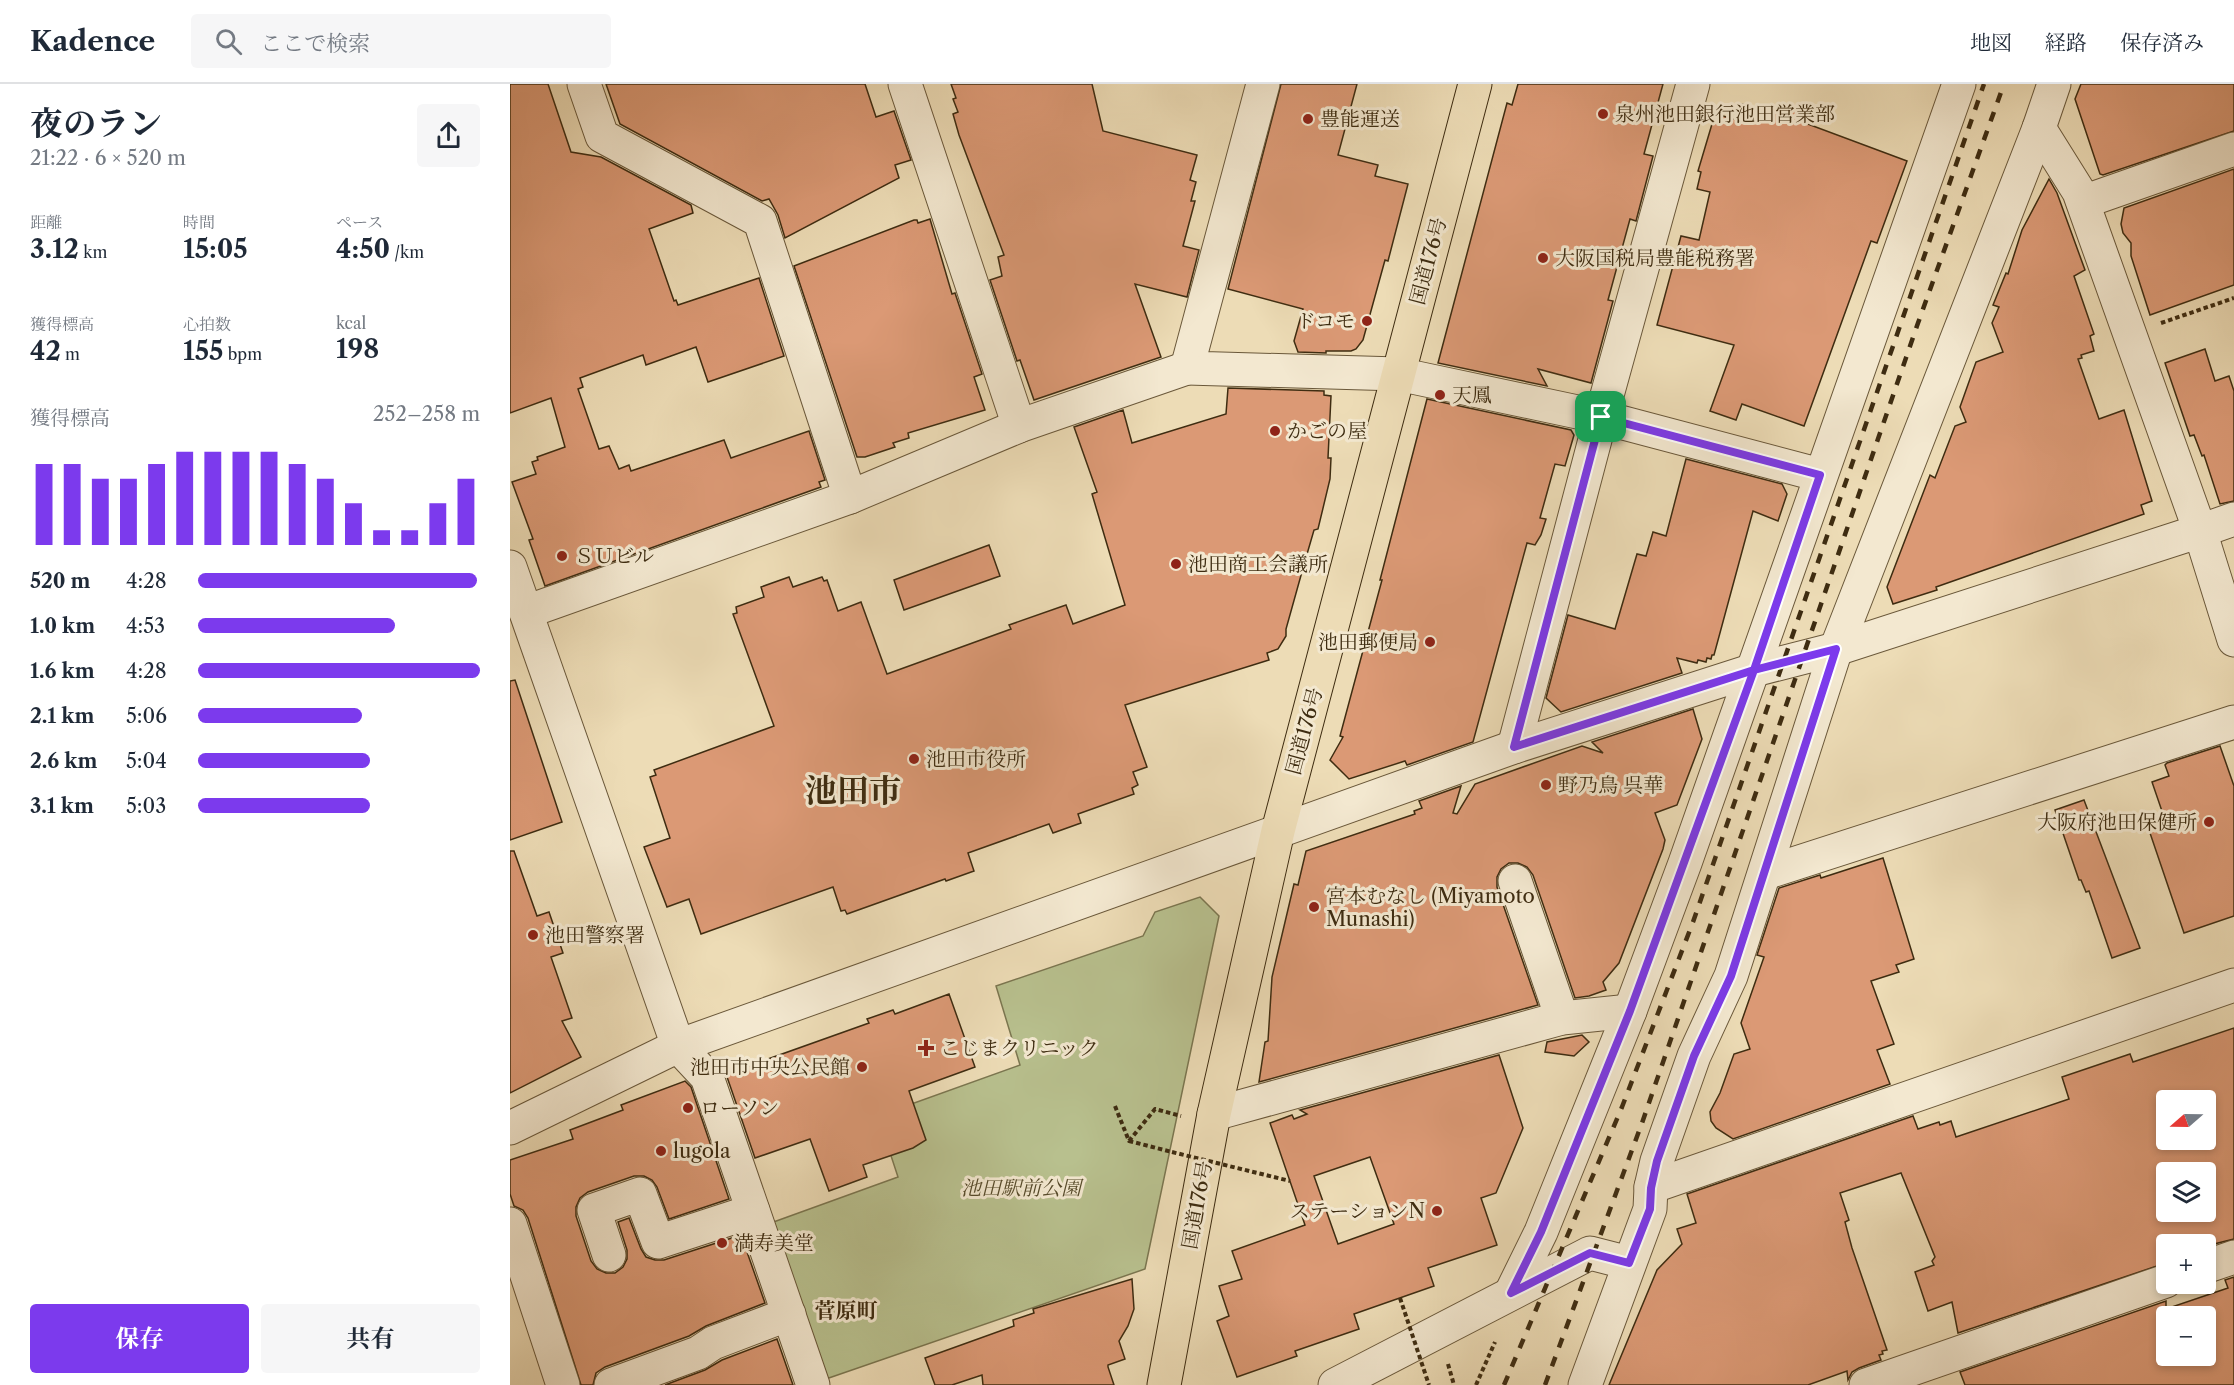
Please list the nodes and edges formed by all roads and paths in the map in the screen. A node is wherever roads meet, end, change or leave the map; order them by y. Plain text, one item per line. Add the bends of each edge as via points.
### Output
1 (584, 84) edge
2 (905, 84) edge
3 (1263, 84) edge
4 (1475, 84) edge
5 (1693, 84) edge
6 (1959, 84) edge
7 (2054, 84) edge
8 (2039, 128) junction
9 (2234, 149) edge
10 (2083, 202) junction
11 (2234, 298) edge
12 (2130, 334) junction
13 (1187, 368) junction
14 (1398, 374) junction
15 (1601, 417) junction
16 (1019, 426) junction
17 (1820, 475) junction
18 (850, 497) junction
19 (2234, 519) edge
20 (2200, 531) junction
21 (510, 567) edge
22 (526, 612) junction
23 (2234, 640) edge
24 (1836, 649) junction
25 (1754, 670) junction
26 (2234, 722) edge
27 (1514, 747) junction
28 (1278, 831) junction
29 (1765, 873) junction
30 (1515, 880) dead end
31 (2234, 986) edge
32 (1630, 1011) junction
33 (1562, 1018) junction
34 (678, 1046) junction
35 (1115, 1106) dead end
36 (1202, 1116) junction
37 (510, 1128) edge
38 (1129, 1141) junction
39 (1290, 1181) dead end
40 (1651, 1188) junction
41 (753, 1211) junction
42 (510, 1224) edge
43 (609, 1255) dead end
44 (2234, 1257) edge
45 (1629, 1263) junction
46 (2216, 1263) edge
47 (2156, 1284) edge
48 (1511, 1293) junction
49 (1400, 1298) dead end
50 (789, 1314) junction
51 (1496, 1342) dead end
52 (1456, 1360) dead end
53 (563, 1385) edge
54 (611, 1385) edge
55 (813, 1385) edge
56 (1164, 1385) edge
57 (1335, 1385) edge
58 (1429, 1385) edge
59 (1454, 1385) edge
60 (1476, 1385) edge
61 (1584, 1385) edge
62 (1866, 1385) edge

1 - 18 street via 602,136 760,221
2 - 16 street
3 - 13 street
4 - 14 highway, 国道176号
5 - 15 street
6 - 17 street
7 - 8 street
8 - 10 street
8 - 24 street
9 - 10 street
10 - 12 street
11 - 12 path
12 - 20 street
13 - 14 street
13 - 16 street
14 - 15 street
14 - 28 highway, 国道176号
15 - 17 street
15 - 27 street
16 - 18 street
17 - 25 street
18 - 22 street
19 - 20 street
20 - 23 street
20 - 24 street
21 - 22 street
22 - 34 street
24 - 25 street
24 - 29 street
25 - 27 street
25 - 32 street
26 - 29 street
27 - 28 street
28 - 34 street
28 - 36 highway, 国道176号
29 - 40 street via 1731,976 1694,1056
30 - 33 street
31 - 40 street
32 - 33 street
32 - 48 street via 1541,1232
33 - 36 street
34 - 37 street
34 - 41 street via 707,1077
35 - 38 path
36 - 38 path via 1155,1109
36 - 56 highway, 国道176号
38 - 39 path, bridge
40 - 45 street via 1650,1209
41 - 43 street via 658,1242 640,1194 594,1210
41 - 50 street
42 - 53 street
44 - 46 street
45 - 48 street via 1590,1253
45 - 61 street
47 - 62 street
48 - 57 street
49 - 58 path, bridge
50 - 54 street
50 - 55 street
51 - 60 path
52 - 59 path via 1446,1365

